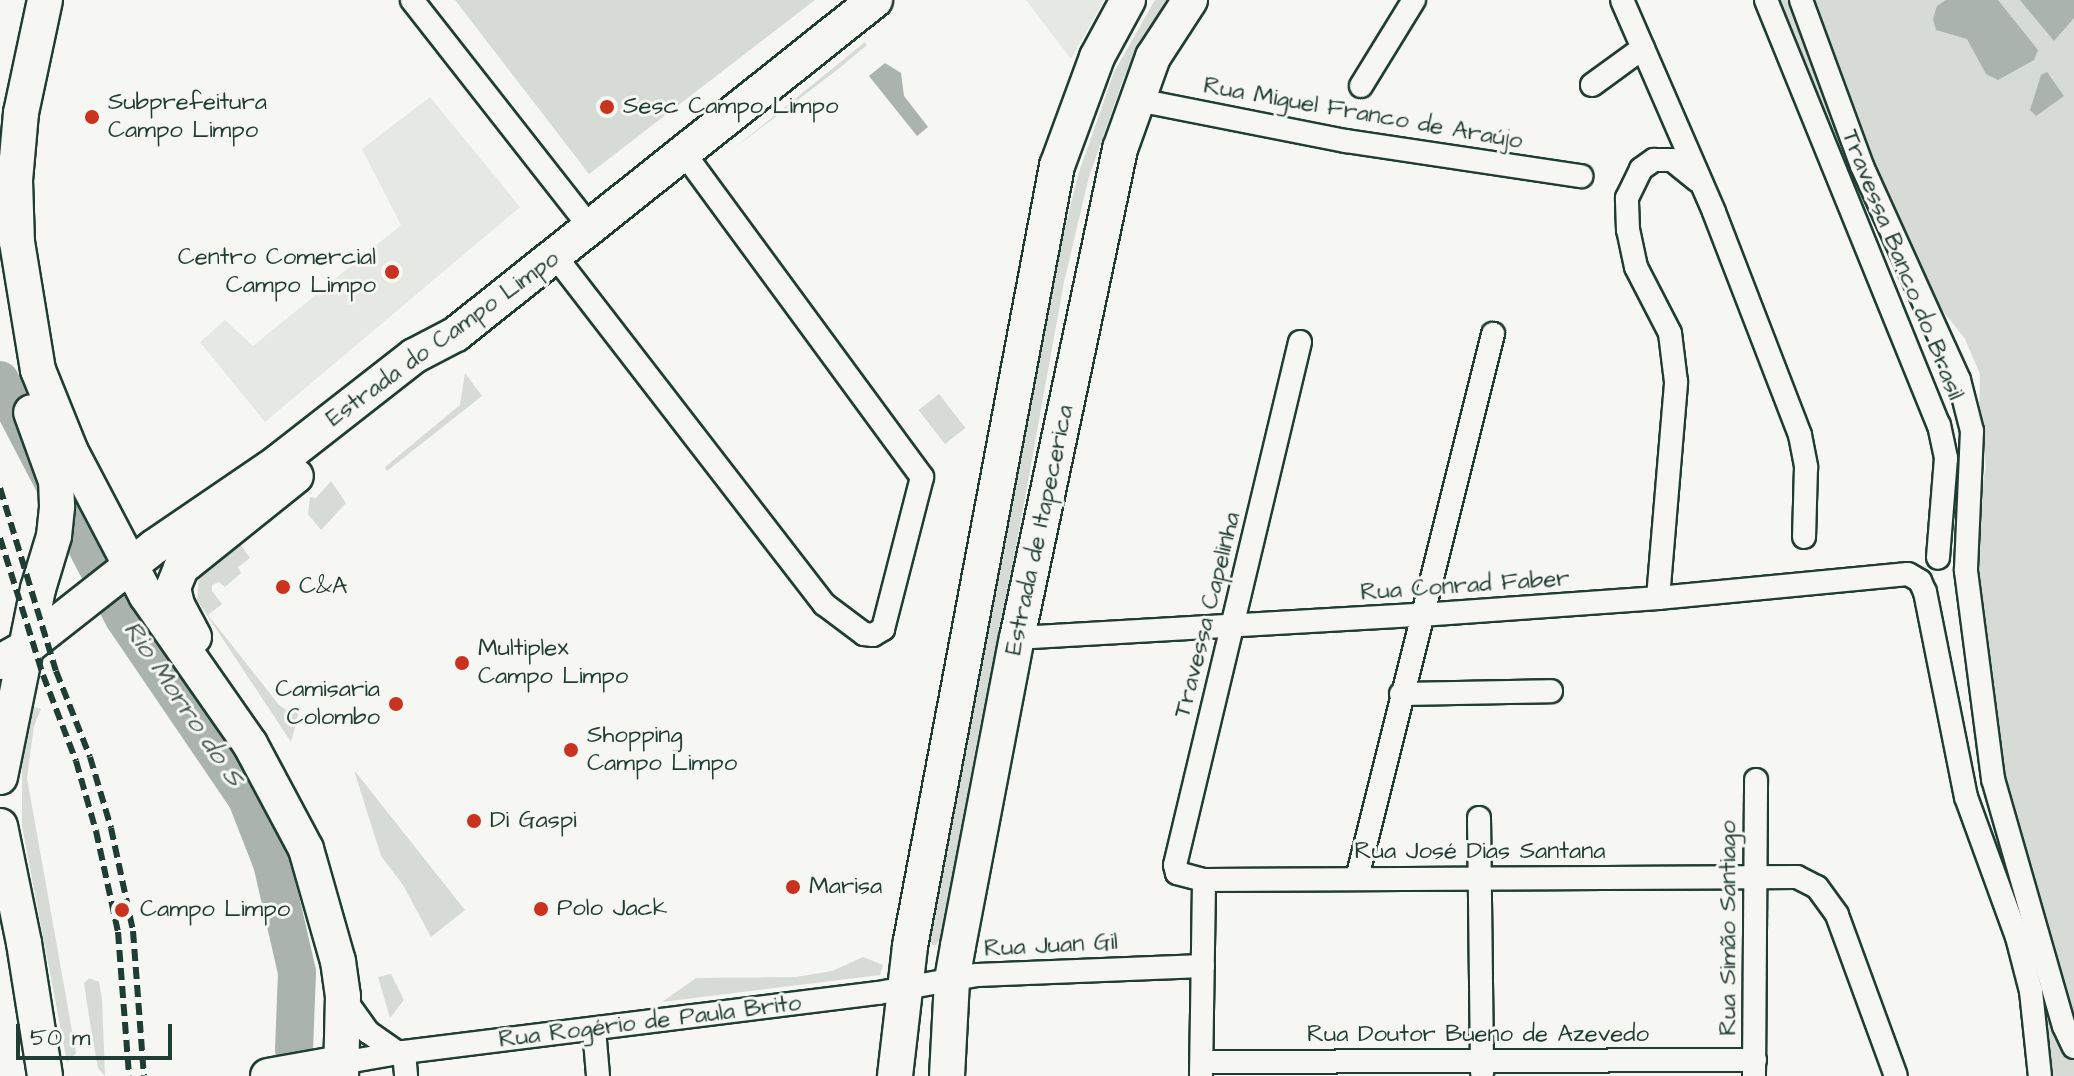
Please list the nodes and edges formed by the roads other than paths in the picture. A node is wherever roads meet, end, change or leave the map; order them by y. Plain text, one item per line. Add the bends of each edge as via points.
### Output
1 (21, 0) edge
2 (45, 0) edge
3 (412, 0) edge
4 (875, 0) edge
5 (1128, 0) edge
6 (1190, 0) edge
7 (1414, 0) edge
8 (1622, 0) edge
9 (1766, 0) edge
10 (1801, 0) edge
11 (1643, 48) junction
12 (1592, 85) dead end
13 (1361, 86) dead end
14 (1138, 100) junction
15 (0, 112) edge
16 (684, 153) junction
17 (1581, 176) dead end
18 (1702, 184) junction
19 (591, 228) junction
20 (555, 256) junction
21 (0, 283) edge
22 (456, 334) junction
23 (1493, 334) dead end
24 (1300, 342) dead end
25 (1804, 537) dead end
26 (1938, 558) dead end
27 (130, 566) junction
28 (1658, 598) junction
29 (1421, 615) junction
30 (1232, 627) junction
31 (1017, 638) junction
32 (13, 655) edge
33 (1551, 691) dead end
34 (1401, 694) junction
35 (5, 720) edge
36 (250, 744) junction
37 (0, 777) edge
38 (1756, 780) dead end
39 (1479, 818) dead end
40 (0, 826) edge
41 (1756, 876) junction
42 (1357, 878) junction
43 (1204, 880) junction
44 (1482, 881) junction
45 (1203, 966) junction
46 (952, 980) junction
47 (903, 989) junction
48 (343, 996) junction
49 (594, 1029) junction
50 (2074, 1047) edge
51 (394, 1053) junction
52 (1482, 1068) edge
53 (1754, 1068) edge
54 (1201, 1069) edge
55 (341, 1070) edge
56 (45, 1076) edge
57 (268, 1076) edge
58 (406, 1076) edge
59 (598, 1076) edge
60 (895, 1076) edge
61 (947, 1076) edge
62 (1896, 1076) edge
63 (2040, 1076) edge

1 - 15 main road
2 - 27 main road via 21,113 15,180 23,287 46,391
3 - 19 street
4 - 16 main road, Estrada do Campo Limpo
5 - 47 main road, Estrada de Itapecerica via 1092,69 1057,166
6 - 14 main road, Estrada de Itapecerica via 1153,57
7 - 13 street
8 - 11 street
9 - 26 street, Travessa Banco do Brasil via 1939,425 1946,458
10 - 50 street via 1862,166 1962,393 1972,431 1966,571 1993,779
11 - 12 street
11 - 18 street
14 - 17 street, Rua Miguel Franco de Araújo via 1346,141
14 - 31 main road, Estrada de Itapecerica via 1120,149
16 - 19 main road, Estrada do Campo Limpo
16 - 20 street via 922,477 883,629 864,634 824,604
18 - 25 street via 1800,435 1806,467
18 - 28 street via 1672,160 1654,160 1641,169 1627,198 1636,267 1670,333 1676,382
19 - 20 main road, Estrada do Campo Limpo
20 - 22 main road, Estrada do Campo Limpo
21 - 32 main road via 12,347 56,481 54,536
22 - 27 main road, Estrada do Campo Limpo via 414,356 277,463
22 - 36 main road via 429,369 191,558 175,578 177,605
23 - 29 street
24 - 30 street, Travessa Capelinha
27 - 32 main road, Estrada do Campo Limpo
27 - 36 main road
28 - 29 street, Rua Conrad Faber
28 - 63 street, Rua Conrad Faber via 1899,574 1915,578 1925,592 1966,797 2031,991
29 - 30 street, Rua Conrad Faber
29 - 34 street
30 - 31 street, Rua Conrad Faber
30 - 43 street, Travessa Capelinha via 1175,865 1182,876
31 - 46 main road, Estrada de Itapecerica
32 - 35 main road
33 - 34 street
34 - 42 street
35 - 37 main road
36 - 48 main road via 306,849 334,943
38 - 41 street, Rua Simão Santiago
39 - 44 street
40 - 56 main road
41 - 44 street, Rua José Dias Santana
41 - 53 street, Rua Simão Santiago
41 - 62 street, Rua José Dias Santana via 1797,877 1817,887 1829,902 1845,931
42 - 43 street, Rua José Dias Santana
42 - 44 street, Rua José Dias Santana
43 - 45 street
44 - 52 street
45 - 46 street, Rua Juan Gil
45 - 54 street
46 - 47 street, Rua Juan Gil
46 - 61 main road, Estrada de Itapecerica
47 - 49 street, Rua Rogério de Paula Brito
47 - 60 main road, Estrada de Itapecerica
48 - 51 street via 368,1032
48 - 55 main road
49 - 51 street, Rua Rogério de Paula Brito
49 - 59 street
51 - 55 street, Rua Rogério de Paula Brito
51 - 58 street
52 - 53 street, Rua Doutor Bueno de Azevedo
52 - 54 street, Rua Doutor Bueno de Azevedo
55 - 57 main road, Rua Rogério de Paula Brito

